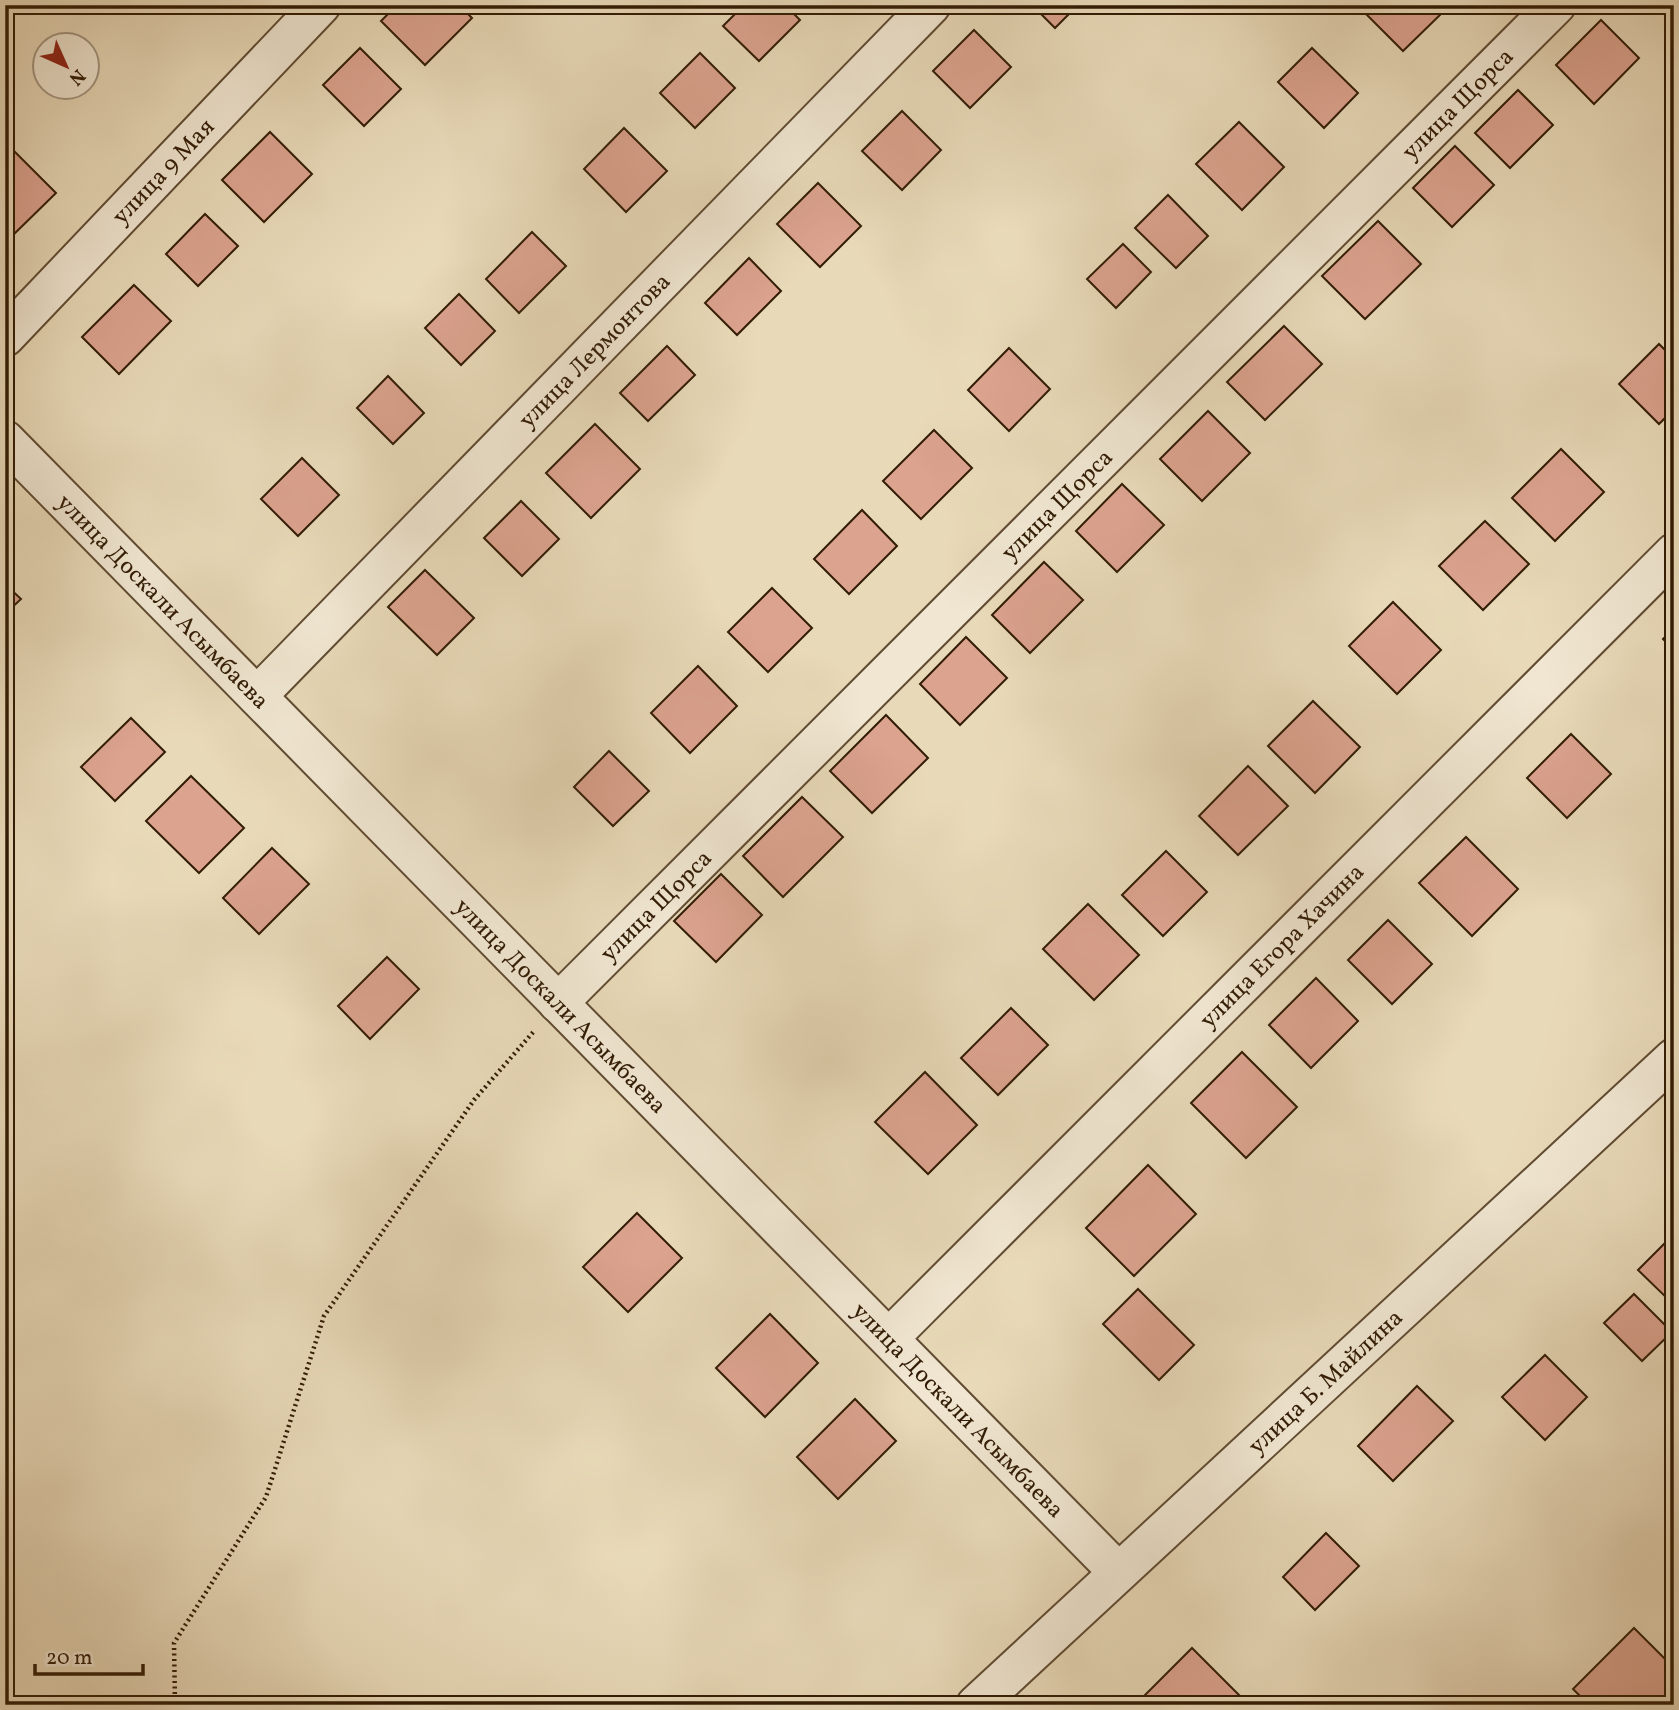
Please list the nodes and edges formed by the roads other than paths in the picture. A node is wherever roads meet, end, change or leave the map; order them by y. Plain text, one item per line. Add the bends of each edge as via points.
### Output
1 (321, 5) edge
2 (931, 5) edge
3 (1556, 5) edge
4 (5, 337) edge
5 (5, 440) edge
6 (1674, 553) edge
7 (257, 696) junction
8 (558, 1003) junction
9 (1674, 1058) edge
10 (888, 1338) junction
11 (1117, 1571) junction
12 (976, 1705) edge

1 - 4 street, улица 9 Мая
2 - 7 street, улица Лермонтова
3 - 8 street, улица Щорса
5 - 7 street, улица Доскали Асымбаева
6 - 10 street, улица Егора Хачина
7 - 8 street, улица Доскали Асымбаева
8 - 10 street, улица Доскали Асымбаева
9 - 11 street, улица Б. Майлина
10 - 11 street, улица Доскали Асымбаева
11 - 12 street, улица Б. Майлина

